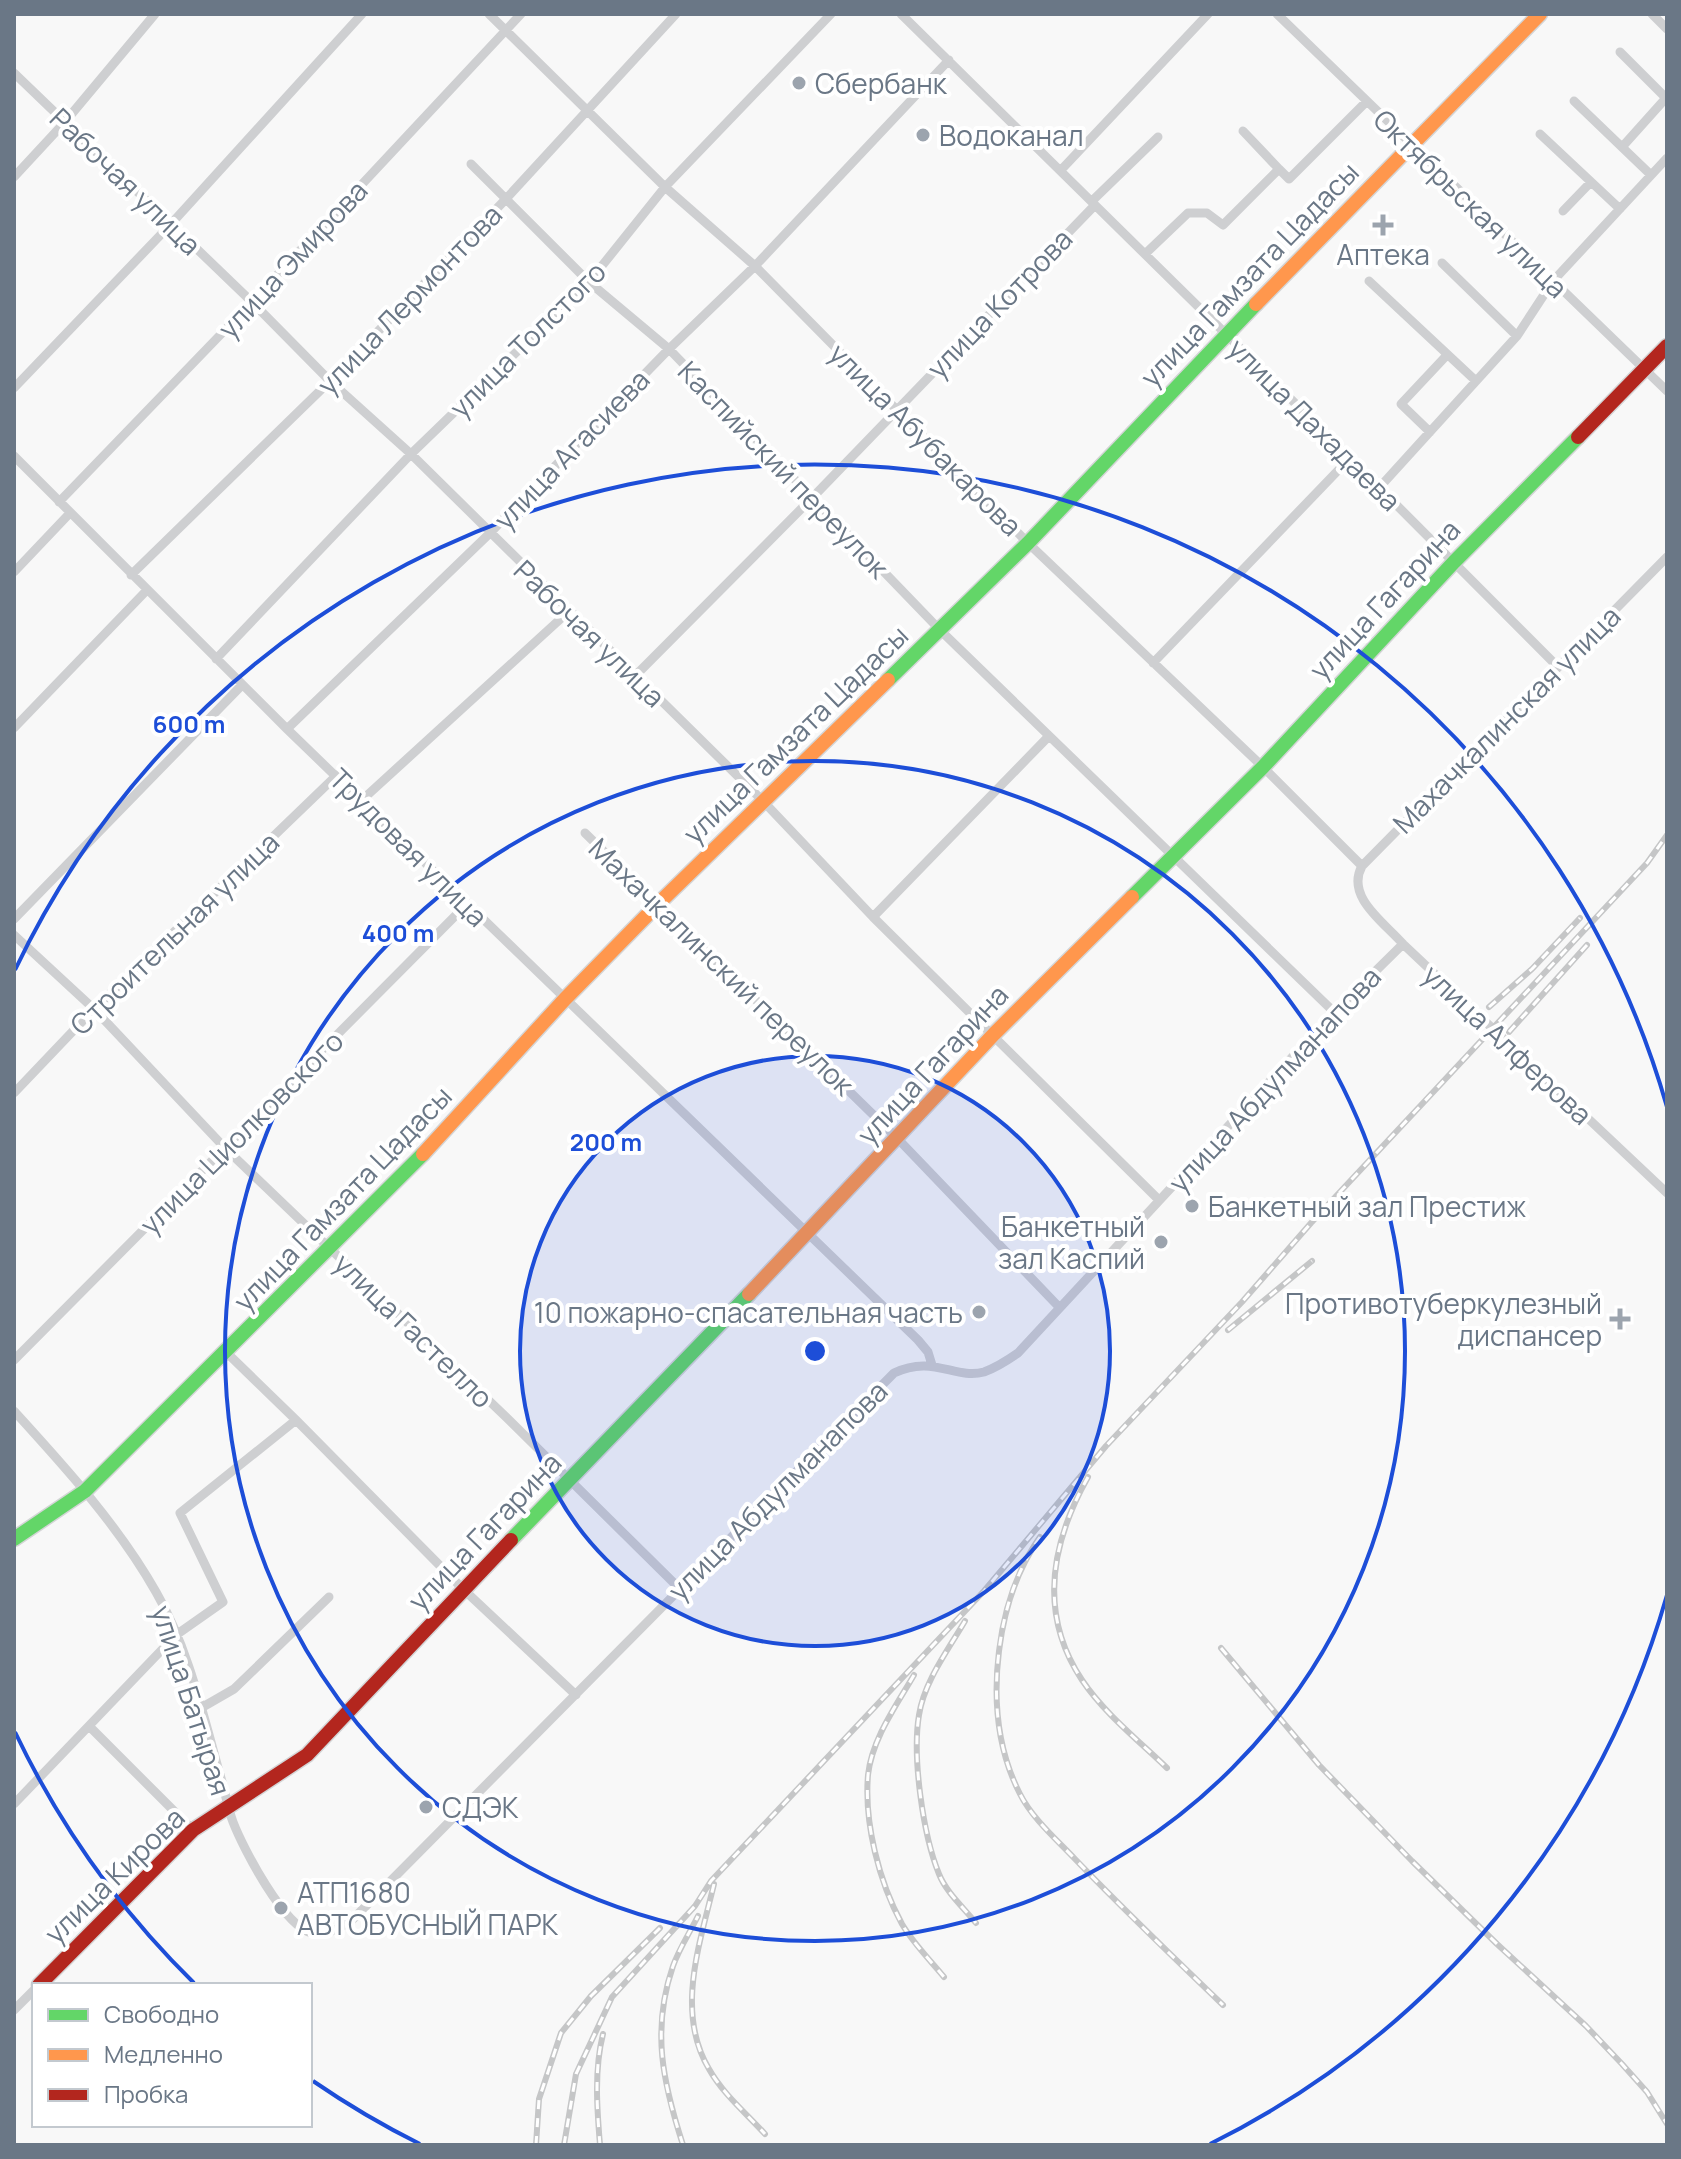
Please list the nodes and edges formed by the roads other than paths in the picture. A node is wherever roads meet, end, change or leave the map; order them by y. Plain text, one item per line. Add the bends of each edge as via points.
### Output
1 (155, 14) edge
2 (362, 14) edge
3 (489, 14) edge
4 (521, 14) edge
5 (676, 14) edge
6 (831, 14) edge
7 (901, 14) edge
8 (1208, 14) edge
9 (1277, 14) edge
10 (1540, 14) edge
11 (1652, 14) edge
12 (1667, 29) edge
13 (506, 30) junction
14 (1620, 52) dead end
15 (949, 60) junction
16 (14, 73) edge
17 (1574, 101) dead end
18 (1366, 102) junction
19 (587, 110) junction
20 (64, 123) junction
21 (1243, 131) dead end
22 (1540, 134) dead end
23 (1158, 137) dead end
24 (1411, 145) junction
25 (1623, 146) junction
26 (1667, 158) edge
27 (471, 164) dead end
28 (1279, 169) junction
29 (1061, 170) junction
30 (1651, 175) junction
31 (14, 177) edge
32 (1590, 183) junction
33 (665, 187) junction
34 (505, 200) junction
35 (1093, 203) junction
36 (1620, 209) junction
37 (1563, 211) dead end
38 (171, 224) junction
39 (1145, 254) junction
40 (1442, 263) dead end
41 (755, 266) junction
42 (1369, 281) dead end
43 (1553, 281) junction
44 (589, 282) junction
45 (252, 302) junction
46 (1226, 334) junction
47 (1517, 336) junction
48 (1667, 346) edge
49 (669, 349) junction
50 (1447, 355) junction
51 (1644, 369) junction
52 (330, 381) junction
53 (1476, 381) junction
54 (14, 388) edge
55 (1667, 391) edge
56 (895, 409) junction
57 (1430, 432) junction
58 (411, 454) junction
59 (14, 456) edge
60 (1349, 459) junction
61 (1378, 489) junction
62 (812, 498) junction
63 (59, 502) junction
64 (70, 513) junction
65 (489, 534) junction
66 (1028, 543) junction
67 (1667, 557) edge
68 (1454, 562) junction
69 (14, 572) edge
70 (131, 575) junction
71 (147, 590) junction
72 (568, 612) junction
73 (940, 630) junction
74 (216, 659) junction
75 (1153, 663) junction
76 (1558, 667) junction
77 (634, 677) junction
78 (242, 685) junction
79 (14, 728) edge
80 (287, 729) junction
81 (1049, 736) junction
82 (1263, 767) junction
83 (337, 775) junction
84 (362, 800) junction
85 (763, 801) junction
86 (585, 833) dead end
87 (1172, 856) junction
88 (1362, 866) junction
89 (1356, 887) joint
90 (659, 903) junction
91 (467, 904) junction
92 (873, 917) junction
93 (14, 919) edge
94 (14, 935) edge
95 (1403, 944) junction
96 (565, 999) junction
97 (94, 1009) junction
98 (1334, 1012) junction
99 (994, 1034) junction
100 (14, 1093) edge
101 (897, 1138) junction
102 (225, 1148) junction
103 (1667, 1193) edge
104 (1159, 1200) junction
105 (807, 1235) junction
106 (330, 1250) junction
107 (1059, 1307) junction
108 (226, 1352) junction
109 (14, 1360) edge
110 (932, 1365) junction
111 (14, 1411) edge
112 (296, 1420) junction
113 (571, 1480) junction
114 (85, 1491) junction
115 (14, 1539) edge
116 (679, 1588) junction
117 (463, 1589) junction
118 (329, 1597) dead end
119 (176, 1635) junction
120 (576, 1695) junction
121 (201, 1708) junction
122 (90, 1727) junction
123 (14, 1804) edge
124 (228, 1806) junction
125 (193, 1830) junction
126 (340, 1928) joint
127 (41, 1983) edge
128 (32, 1992) edge
129 (14, 2010) edge

1 - 20 street
2 - 38 street
3 - 13 street, улица Абубакарова
4 - 13 street, улица Эмирова
5 - 19 street, улица Лермонтова
6 - 33 street, улица Толстого
7 - 15 street, улица Дахадаева
8 - 29 street
9 - 18 street, Октябрьская улица
10 - 24 street, улица Гамзата Цадасы
11 - 12 street
13 - 19 street, улица Абубакарова
13 - 45 street, улица Эмирова
14 - 25 street via 1666,98
15 - 29 street, улица Дахадаева
15 - 41 street, улица Агасиева
16 - 20 street, Рабочая улица
17 - 25 street
18 - 24 street, Октябрьская улица
18 - 28 street via 1289,179
19 - 33 street, улица Абубакарова
19 - 34 street, улица Лермонтова
20 - 31 street
20 - 38 street, Рабочая улица
21 - 28 street
22 - 32 street
23 - 35 street, улица Котрова
24 - 43 street, Октябрьская улица
24 - 46 street, улица Гамзата Цадасы
25 - 30 street
26 - 30 street
27 - 34 street, Каспийский переулок
28 - 39 street via 1223,225 1207,213 1188,213
29 - 35 street, улица Дахадаева
30 - 36 street
32 - 36 street
32 - 37 street
33 - 41 street, улица Абубакарова
33 - 44 street, улица Толстого
34 - 44 street, Каспийский переулок
34 - 52 street, улица Лермонтова
35 - 39 street, улица Дахадаева
35 - 56 street, улица Котрова
36 - 43 street
38 - 45 street, Рабочая улица
38 - 54 street
39 - 46 street, улица Дахадаева
40 - 47 street
41 - 49 street, улица Агасиева
41 - 56 street, улица Абубакарова
42 - 50 street
43 - 47 street
43 - 51 street, Октябрьская улица
44 - 49 street, Каспийский переулок
44 - 58 street, улица Толстого
45 - 52 street, Рабочая улица
45 - 63 street, улица Эмирова
46 - 60 street, улица Дахадаева
46 - 66 street, улица Гамзата Цадасы
47 - 53 street
48 - 51 street, улица Гагарина
49 - 62 street, Каспийский переулок
49 - 65 street, улица Агасиева
50 - 53 street
50 - 57 street via 1401,404
51 - 55 street, Октябрьская улица
51 - 68 street, улица Гагарина
52 - 58 street, Рабочая улица
52 - 70 street, улица Лермонтова
53 - 57 street
56 - 62 street, улица Котрова
56 - 66 street, улица Абубакарова
57 - 61 street
58 - 65 street, Рабочая улица
58 - 74 street, улица Толстого
59 - 63 street, Трудовая улица
60 - 61 street, улица Дахадаева
60 - 75 street
61 - 68 street, улица Дахадаева
62 - 73 street, Каспийский переулок
62 - 77 street, улица Котрова
63 - 64 street, Трудовая улица
64 - 69 street
64 - 70 street, Трудовая улица
65 - 72 street, Рабочая улица
65 - 80 street, улица Агасиева
66 - 73 street, улица Гамзата Цадасы
66 - 75 street, улица Абубакарова
67 - 76 street, Махачкалинская улица
68 - 76 street, улица Дахадаева
68 - 82 street, улица Гагарина
70 - 71 street, Трудовая улица
71 - 74 street, Трудовая улица
71 - 79 street
72 - 77 street, Рабочая улица
72 - 84 street
73 - 81 street, Каспийский переулок
73 - 85 street, улица Гамзата Цадасы
74 - 78 street, Трудовая улица
75 - 82 street, улица Абубакарова
76 - 88 street, Махачкалинская улица
77 - 85 street, Рабочая улица
78 - 80 street, Трудовая улица
78 - 93 street
80 - 83 street, Трудовая улица
81 - 87 street, Каспийский переулок
81 - 92 street
82 - 87 street, улица Гагарина
82 - 88 street, улица Абубакарова
83 - 84 street, Трудовая улица
83 - 97 street, Строительная улица
84 - 91 street, Трудовая улица
85 - 90 street, улица Гамзата Цадасы
85 - 92 street, Рабочая улица
86 - 90 street, Махачкалинский переулок
87 - 98 street, Каспийский переулок
87 - 99 street, улица Гагарина
88 - 89 street, Махачкалинская улица
89 - 95 street, улица Алферова
90 - 96 street, улица Гамзата Цадасы
90 - 101 street, Махачкалинский переулок
91 - 96 street, Трудовая улица
91 - 102 street, улица Циолковского
92 - 99 street, Рабочая улица
94 - 97 street, улица Гастелло
95 - 98 street, улица Абдулманапова
95 - 103 street, улица Алферова
96 - 105 street, Трудовая улица
96 - 106 street, улица Гамзата Цадасы
97 - 100 street, Строительная улица
97 - 102 street, улица Гастелло
98 - 104 street, улица Абдулманапова
99 - 101 street, улица Гагарина
99 - 104 street, Рабочая улица
101 - 105 street, улица Гагарина
101 - 107 street, Махачкалинский переулок
102 - 106 street, улица Гастелло
102 - 109 street, улица Циолковского
104 - 107 street, улица Абдулманапова
105 - 110 street, Трудовая улица via 918,1340
105 - 113 street, улица Гагарина
106 - 108 street, улица Гамзата Цадасы
106 - 113 street, улица Гастелло
107 - 110 street, улица Абдулманапова via 1018,1353 984,1372
108 - 112 street
108 - 114 street, улица Гамзата Цадасы
110 - 116 street, улица Абдулманапова via 906,1367 881,1384
111 - 114 street, улица Батырая
112 - 117 street
112 - 119 street via 180,1513 223,1602
113 - 116 street, улица Гастелло
113 - 117 street, улица Гагарина
114 - 115 street, улица Гамзата Цадасы
114 - 119 street, улица Батырая via 150,1583
116 - 120 street, улица Абдулманапова
117 - 120 street
117 - 124 street, улица Гагарина via 307,1755
118 - 121 street via 234,1689
119 - 121 street, улица Батырая
119 - 122 street
120 - 126 street, улица Абдулманапова
121 - 124 street, улица Батырая
122 - 123 street
122 - 125 street
124 - 125 street, улица Кирова
124 - 126 street, улица Батырая via 258,1872 285,1913 311,1933
125 - 127 street, улица Кирова
128 - 129 street

